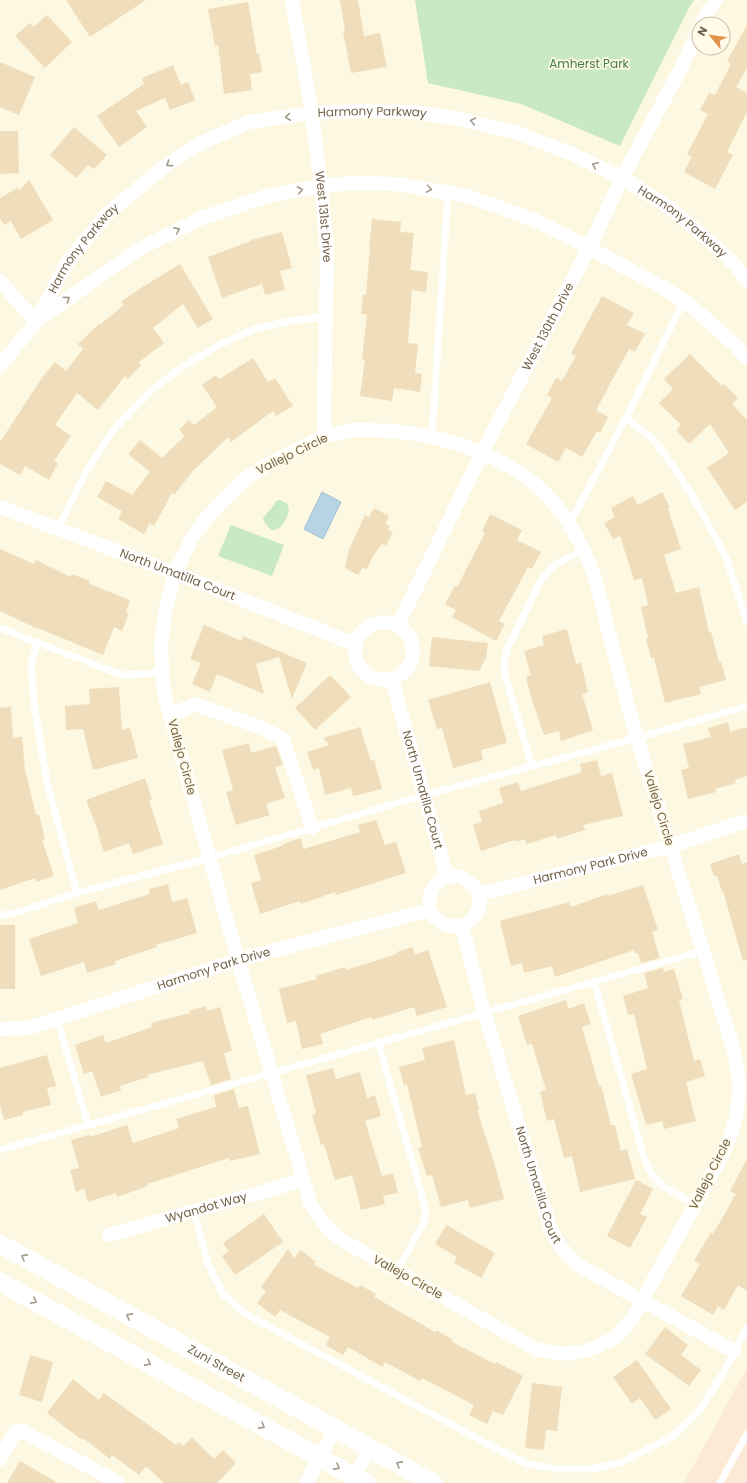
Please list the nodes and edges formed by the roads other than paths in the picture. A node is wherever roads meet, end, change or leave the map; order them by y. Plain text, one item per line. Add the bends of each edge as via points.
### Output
1 (292, 0) edge
2 (716, 0) edge
3 (705, 16) edge
4 (691, 47) edge
5 (312, 113) junction
6 (622, 178) junction
7 (321, 186) junction
8 (448, 193) junction
9 (589, 248) junction
10 (0, 281) edge
11 (747, 281) edge
12 (684, 301) junction
13 (326, 317) junction
14 (36, 322) junction
15 (747, 358) edge
16 (0, 366) edge
17 (626, 418) junction
18 (325, 436) junction
19 (432, 436) junction
20 (482, 453) junction
21 (0, 507) edge
22 (569, 526) junction
23 (58, 529) junction
24 (584, 551) junction
25 (175, 573) junction
26 (747, 622) edge
27 (398, 625) junction
28 (0, 628) edge
29 (38, 643) junction
30 (355, 644) junction
31 (162, 673) junction
32 (392, 680) junction
33 (747, 706) edge
34 (170, 716) junction
35 (637, 738) junction
36 (532, 766) junction
37 (425, 795) junction
38 (747, 821) edge
39 (312, 828) junction
40 (670, 846) junction
41 (209, 858) junction
42 (447, 877) junction
43 (77, 894) junction
44 (480, 894) junction
45 (429, 910) junction
46 (0, 915) edge
47 (462, 926) junction
48 (703, 951) junction
49 (238, 960) junction
50 (594, 981) junction
51 (484, 1012) junction
52 (57, 1018) junction
53 (0, 1030) edge
54 (378, 1042) junction
55 (272, 1073) junction
56 (88, 1125) junction
57 (0, 1150) edge
58 (304, 1180) junction
59 (695, 1204) junction
60 (194, 1211) junction
61 (109, 1236) dead end
62 (0, 1244) edge
63 (397, 1271) junction
64 (0, 1282) edge
65 (642, 1301) junction
66 (747, 1328) edge
67 (734, 1351) junction
68 (335, 1429) junction
69 (747, 1434) edge
70 (370, 1448) junction
71 (320, 1457) junction
72 (0, 1459) edge
73 (357, 1481) edge
74 (119, 1483) edge
75 (306, 1483) edge
76 (433, 1483) edge
77 (720, 1483) edge

1 - 5 street, West 131st Drive
2 - 3 street
4 - 6 street, West 130th Drive
6 -> 5 street, Harmony Parkway via 572,154 515,132 467,120 414,112 362,110
5 - 7 street, West 131st Drive
5 -> 14 street, Harmony Parkway via 248,122 199,144 165,166 102,220 67,263
6 - 9 street, West 130th Drive
6 - 11 street, Harmony Parkway via 670,208 713,244
7 -> 8 street, Harmony Parkway via 351,183 397,184
7 - 13 street, West 131st Drive via 327,251
14 -> 7 street, Harmony Parkway via 139,249 202,218 267,196
8 - 9 street, Harmony Parkway via 467,196 532,219
8 - 19 lane
9 - 12 street, Harmony Parkway
9 - 20 street, West 130th Drive
10 - 14 street
12 - 15 street, Harmony Parkway
12 - 17 lane
13 - 18 street, West 131st Drive
13 - 23 lane via 296,320 255,329 215,347 184,365 157,386 114,429 86,472
14 - 16 street, Harmony Parkway
17 - 22 lane
17 - 26 lane via 654,440 693,497 727,560
18 - 19 street, Vallejo Circle via 353,430 377,430
18 - 25 street, Vallejo Circle via 270,463 245,479 209,515 192,538
19 - 20 street, Vallejo Circle
20 - 22 street, Vallejo Circle via 512,467 536,485 552,501
20 - 27 street, West 130th Drive
21 - 23 street, North Umatilla Court
22 - 24 street, Vallejo Circle
23 - 25 street, North Umatilla Court
24 - 35 street, Vallejo Circle via 596,581
24 - 36 lane via 555,564 546,574 506,652 505,675
25 - 30 street, North Umatilla Court
25 - 31 street, Vallejo Circle via 161,648
27 - 30 street via 385,621 372,624 361,632
27 - 32 street via 407,632 413,642 414,654 403,674
28 - 29 lane
29 - 31 lane via 121,675
29 - 43 lane via 31,664 34,703 47,783
30 - 32 street via 356,659 364,673 377,680
31 - 34 street, Vallejo Circle
32 - 37 street, North Umatilla Court
33 - 35 lane
34 - 39 street via 195,704 284,739
34 - 41 street, Vallejo Circle
35 - 36 lane
35 - 40 street, Vallejo Circle
36 - 37 lane
37 - 39 lane
37 - 42 street, North Umatilla Court
38 - 40 street, Harmony Park Drive
39 - 41 lane
40 - 44 street, Harmony Park Drive
40 - 48 street, Vallejo Circle
41 - 43 lane
41 - 49 street, Vallejo Circle
42 - 44 street via 458,876 469,880
42 - 45 street via 437,882 431,892
43 - 46 lane
44 - 47 street via 478,910 472,920
45 - 47 street via 440,923 451,927
45 - 49 street, Harmony Park Drive
47 - 51 street, North Umatilla Court
48 - 50 lane
48 - 59 street, Vallejo Circle via 734,1050 739,1090 733,1128 723,1154
49 - 52 street, Harmony Park Drive
49 - 55 street, Vallejo Circle
50 - 51 lane
50 - 59 lane via 644,1158 652,1175 663,1186
51 - 54 lane
51 - 65 street, North Umatilla Court via 551,1230 559,1245 578,1265
52 - 53 street, Harmony Park Drive via 27,1028
52 - 56 lane
54 - 55 lane
54 - 63 lane via 426,1214
55 - 56 lane
55 - 58 street, Vallejo Circle
56 - 57 lane
58 - 60 street, Wyandot Way
58 - 63 street, Vallejo Circle via 310,1202 322,1223 338,1238
59 - 65 street, Vallejo Circle
60 - 61 street, Wyandot Way
60 - 67 lane via 208,1264 223,1294 244,1313 527,1464 558,1470 591,1469 620,1463 673,1436 699,1411
68 -> 62 main road, Zuni Street
63 - 65 street, Vallejo Circle via 536,1349 562,1354 575,1354 595,1348 616,1336 632,1319
64 -> 71 main road
65 - 67 street, North Umatilla Court
66 - 67 lane
68 - 70 main road, Zuni Street
68 - 71 street
69 - 77 lane
70 - 73 street
76 -> 70 main road, Zuni Street
71 -> 73 main road
71 - 75 street
72 - 74 street via 15,1432 22,1431

